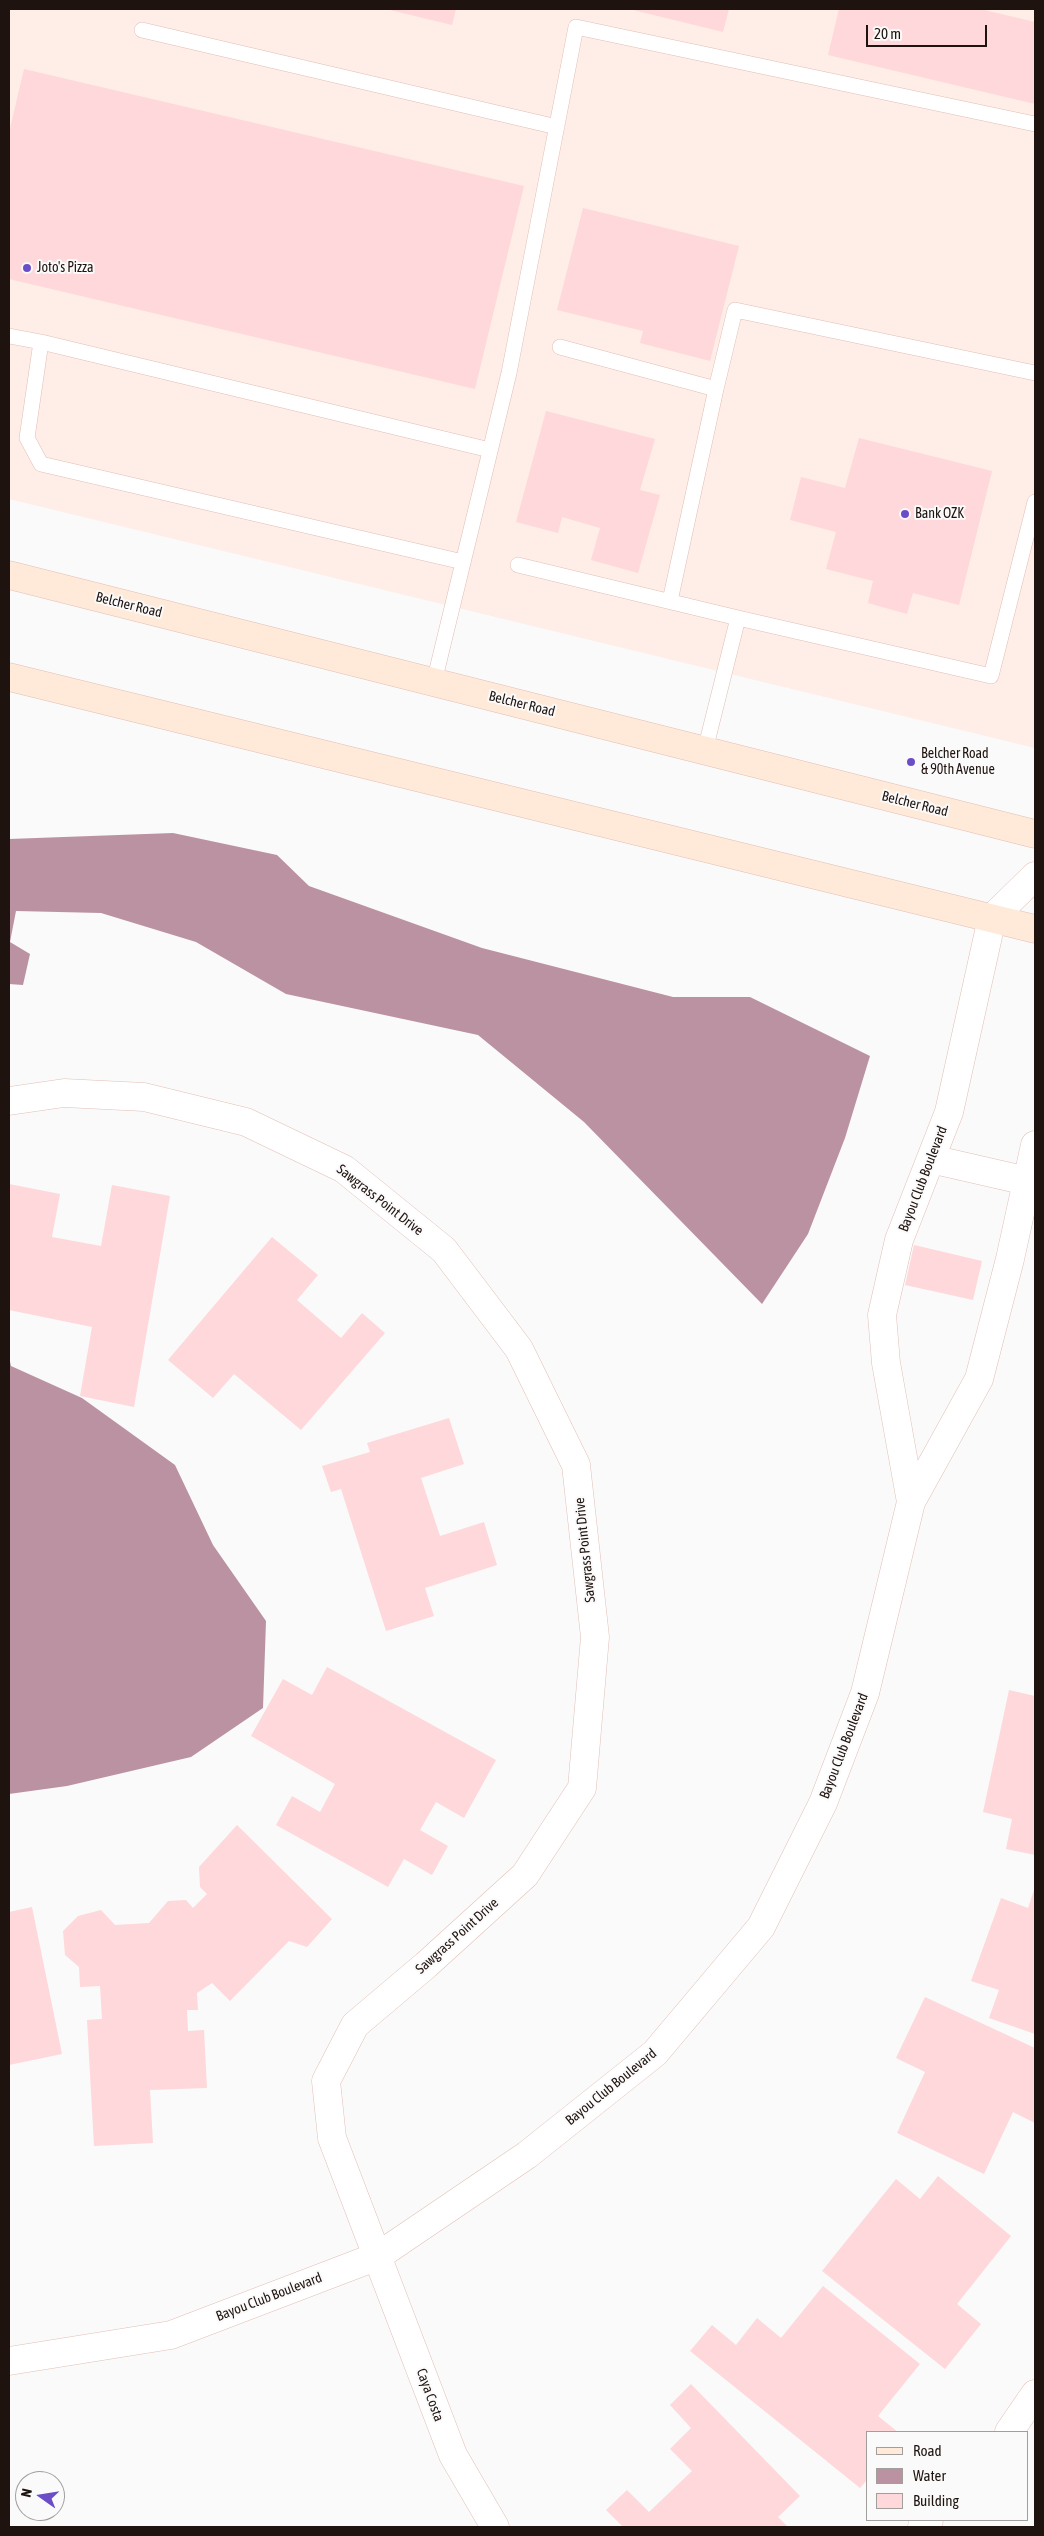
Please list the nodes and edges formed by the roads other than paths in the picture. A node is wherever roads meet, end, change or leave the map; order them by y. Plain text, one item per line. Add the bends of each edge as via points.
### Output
1 (142, 30) dead end
2 (1035, 124) edge
3 (556, 127) junction
4 (9, 336) edge
5 (41, 342) junction
6 (560, 347) dead end
7 (1035, 373) edge
8 (716, 389) junction
9 (490, 450) junction
10 (1035, 502) edge
11 (463, 562) junction
12 (518, 565) dead end
13 (9, 575) edge
14 (670, 602) junction
15 (738, 618) junction
16 (9, 677) edge
17 (434, 682) junction
18 (705, 750) junction
19 (1035, 834) edge
20 (1035, 876) edge
21 (992, 918) junction
22 (1035, 929) edge
23 (9, 1100) edge
24 (1035, 1145) edge
25 (931, 1158) junction
26 (1027, 1181) junction
27 (911, 1502) junction
28 (378, 2256) junction
29 (9, 2361) edge
30 (1035, 2394) edge
31 (1010, 2431) edge
32 (495, 2527) edge

1 - 3 lane
2 - 3 lane via 576,26
3 - 9 lane via 509,373
4 - 5 lane
5 - 9 lane
5 - 11 lane via 27,438 41,464
6 - 8 lane
7 - 8 lane via 735,310
8 - 14 lane
9 - 11 lane
10 - 15 lane via 991,676
11 - 17 lane
12 - 14 lane
13 - 17 main road, Belcher Road
14 - 15 lane
15 - 18 lane
16 - 21 main road
17 - 18 main road, Belcher Road
18 - 19 main road, Belcher Road
20 - 21 street
21 - 22 main road
21 - 25 street, Bayou Club Boulevard via 949,1112
23 - 28 street, Sawgrass Point Drive via 64,1092 144,1097 246,1122 344,1170 444,1250 519,1349 576,1465 595,1637 582,1788 525,1875 355,2025 326,2081 332,2138
24 - 26 street, Bayou Club Boulevard
25 - 26 street
25 - 27 street, Bayou Club Boulevard via 899,1240 882,1314 886,1364
26 - 27 street, Bayou Club Boulevard via 979,1379
27 - 28 street, Bayou Club Boulevard via 865,1693 823,1803 761,1927 655,2053 527,2155
28 - 29 street, Bayou Club Boulevard via 171,2334
28 - 32 street, Caya Costa via 452,2455
30 - 31 street

